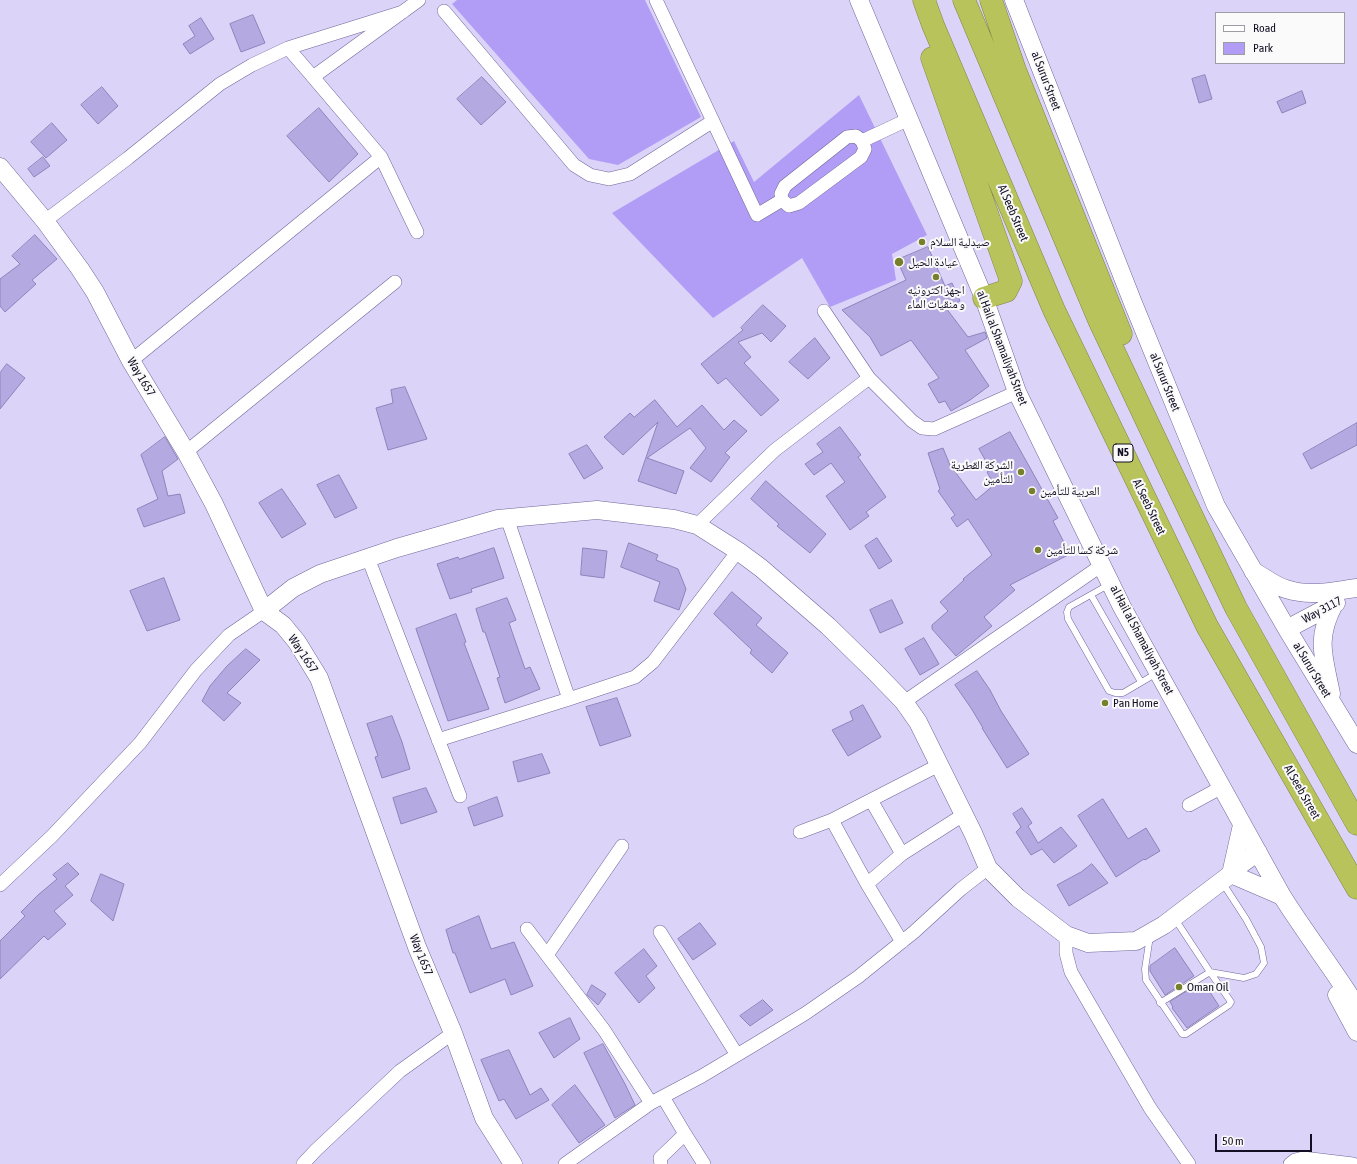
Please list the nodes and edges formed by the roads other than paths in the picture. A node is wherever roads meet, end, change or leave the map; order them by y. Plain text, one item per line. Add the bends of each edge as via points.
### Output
1 (419, 0) edge
2 (656, 0) edge
3 (859, 0) edge
4 (911, 0) edge
5 (924, 0) edge
6 (964, 0) edge
7 (991, 0) edge
8 (1014, 0) edge
9 (444, 11) dead end
10 (403, 12) junction
11 (288, 48) junction
12 (313, 78) junction
13 (909, 119) junction
14 (713, 121) junction
15 (862, 141) junction
16 (381, 157) junction
17 (0, 168) edge
18 (782, 200) junction
19 (45, 221) junction
20 (417, 232) dead end
21 (395, 282) dead end
22 (984, 298) junction
23 (824, 312) dead end
24 (131, 361) junction
25 (869, 378) junction
26 (1017, 392) junction
27 (186, 452) junction
28 (1170, 470) junction
29 (507, 518) junction
30 (697, 525) junction
31 (738, 551) junction
32 (368, 558) junction
33 (1102, 565) junction
34 (1254, 571) junction
35 (1111, 584) junction
36 (1357, 588) edge
37 (1357, 592) edge
38 (1091, 594) junction
39 (1334, 604) junction
40 (264, 610) junction
41 (1287, 629) junction
42 (1159, 672) junction
43 (1141, 682) junction
44 (569, 699) junction
45 (904, 702) junction
46 (1333, 705) junction
47 (438, 740) junction
48 (1357, 744) edge
49 (938, 765) junction
50 (1222, 787) junction
51 (460, 796) dead end
52 (871, 800) junction
53 (1189, 805) dead end
54 (963, 814) junction
55 (832, 820) junction
56 (1242, 824) junction
57 (1357, 824) edge
58 (800, 832) dead end
59 (622, 846) dead end
60 (902, 854) junction
61 (1260, 857) junction
62 (988, 868) junction
63 (1226, 878) junction
64 (867, 884) junction
65 (0, 885) edge
66 (1357, 888) edge
67 (1282, 896) junction
68 (1174, 918) junction
69 (527, 929) dead end
70 (660, 932) dead end
71 (1151, 932) junction
72 (1066, 935) junction
73 (1308, 937) junction
74 (902, 942) junction
75 (547, 955) junction
76 (1210, 972) junction
77 (1160, 1003) junction
78 (1357, 1007) edge
79 (453, 1033) junction
80 (1356, 1033) edge
81 (737, 1055) junction
82 (664, 1097) junction
83 (651, 1103) junction
84 (685, 1134) junction
85 (303, 1164) edge
86 (513, 1164) edge
87 (565, 1164) edge
88 (661, 1164) edge
89 (704, 1164) edge
90 (1189, 1164) edge
91 (1290, 1164) edge
92 (1353, 1164) edge

1 - 10 street
2 - 14 street
3 - 13 street, al Hail al Shamaliyah Street
4 - 22 highway via 1011,281 1006,291
5 - 66 highway, Al Seeb Street / N5 via 1054,310 1210,633
6 - 28 highway via 1099,320
7 - 28 highway via 1018,77 1168,450
8 - 34 street, al Surur Street via 1216,506
9 - 14 street via 574,165 590,175 609,179 630,174
10 - 11 street
10 - 12 street
11 - 12 street
11 - 19 street via 220,84
12 - 16 street
13 - 15 street
13 - 22 street, al Hail al Shamaliyah Street
14 - 18 street via 757,215
15 - 18 street via 856,136 847,137 785,186 781,194
15 - 18 street via 865,149 861,157 799,203 789,206
16 - 20 street
16 - 24 street
17 - 19 street, Way 1657
19 - 24 street, Way 1657 via 95,292
21 - 27 street
22 - 26 street, al Hail al Shamaliyah Street
23 - 25 street
24 - 27 street, Way 1657
25 - 26 street via 922,428 934,429
25 - 30 street via 775,450
26 - 33 street, al Hail al Shamaliyah Street
27 - 40 street, Way 1657 via 214,504
28 - 57 highway via 1236,608
29 - 30 street via 597,510 674,519
29 - 32 street
29 - 44 street
30 - 31 street
31 - 44 street via 653,662 644,670 635,677
31 - 45 street via 828,626
32 - 40 street via 320,574 293,588
32 - 47 street
33 - 35 street, al Hail al Shamaliyah Street
33 - 45 street
34 - 36 street via 1285,589 1306,593 1332,593
34 - 41 street, al Surur Street
35 - 38 lane
35 - 42 street, al Hail al Shamaliyah Street
37 - 39 street, Way 3117
38 - 43 lane
38 - 43 lane via 1070,607 1067,612 1068,619 1109,690 1115,693 1123,692
39 - 41 street, Way 3117
39 - 46 street via 1322,634 1322,649
40 - 65 street via 229,635 196,670 140,744 52,836
40 - 79 street, Way 1657 via 297,642 319,678 417,947
41 - 46 street, al Surur Street
42 - 43 lane
42 - 50 street, al Hail al Shamaliyah Street
44 - 47 street
45 - 49 street via 918,722
46 - 48 street, al Surur Street
47 - 51 street
49 - 52 street
49 - 54 street
50 - 53 street
50 - 56 street, al Hail al Shamaliyah Street
52 - 55 street
52 - 60 street
54 - 60 street
54 - 62 street
55 - 58 street
55 - 64 street
56 - 61 street, al Hail al Shamaliyah Street
56 - 63 street
59 - 75 street
60 - 64 street
61 - 63 street via 1240,865
61 - 67 street, al Hail al Shamaliyah Street
62 - 72 street via 1018,898
62 - 74 street
63 - 67 street
63 - 68 street
63 - 76 lane via 1261,947 1264,963 1256,974 1244,978
64 - 74 street
67 - 73 street, al Hail al Shamaliyah Street
68 - 71 street
68 - 76 lane
69 - 75 street
70 - 81 street
71 - 72 street via 1136,941 1088,943
71 - 77 lane via 1145,969 1146,980
72 - 90 street via 1066,954 1071,972 1150,1108
73 - 78 street, al Hail al Shamaliyah Street
73 - 80 street, al Hail al Shamaliyah Street
74 - 81 street via 806,1013
75 - 83 street via 604,1030
76 - 77 lane
76 - 77 lane via 1230,1000 1230,1004 1186,1034 1182,1034
79 - 85 street via 400,1071
79 - 86 street, Way 1657 via 484,1118
81 - 82 street
82 - 83 street
82 - 84 street
83 - 87 street
84 - 88 street via 660,1158
84 - 89 street
91 - 92 street via 1303,1158

